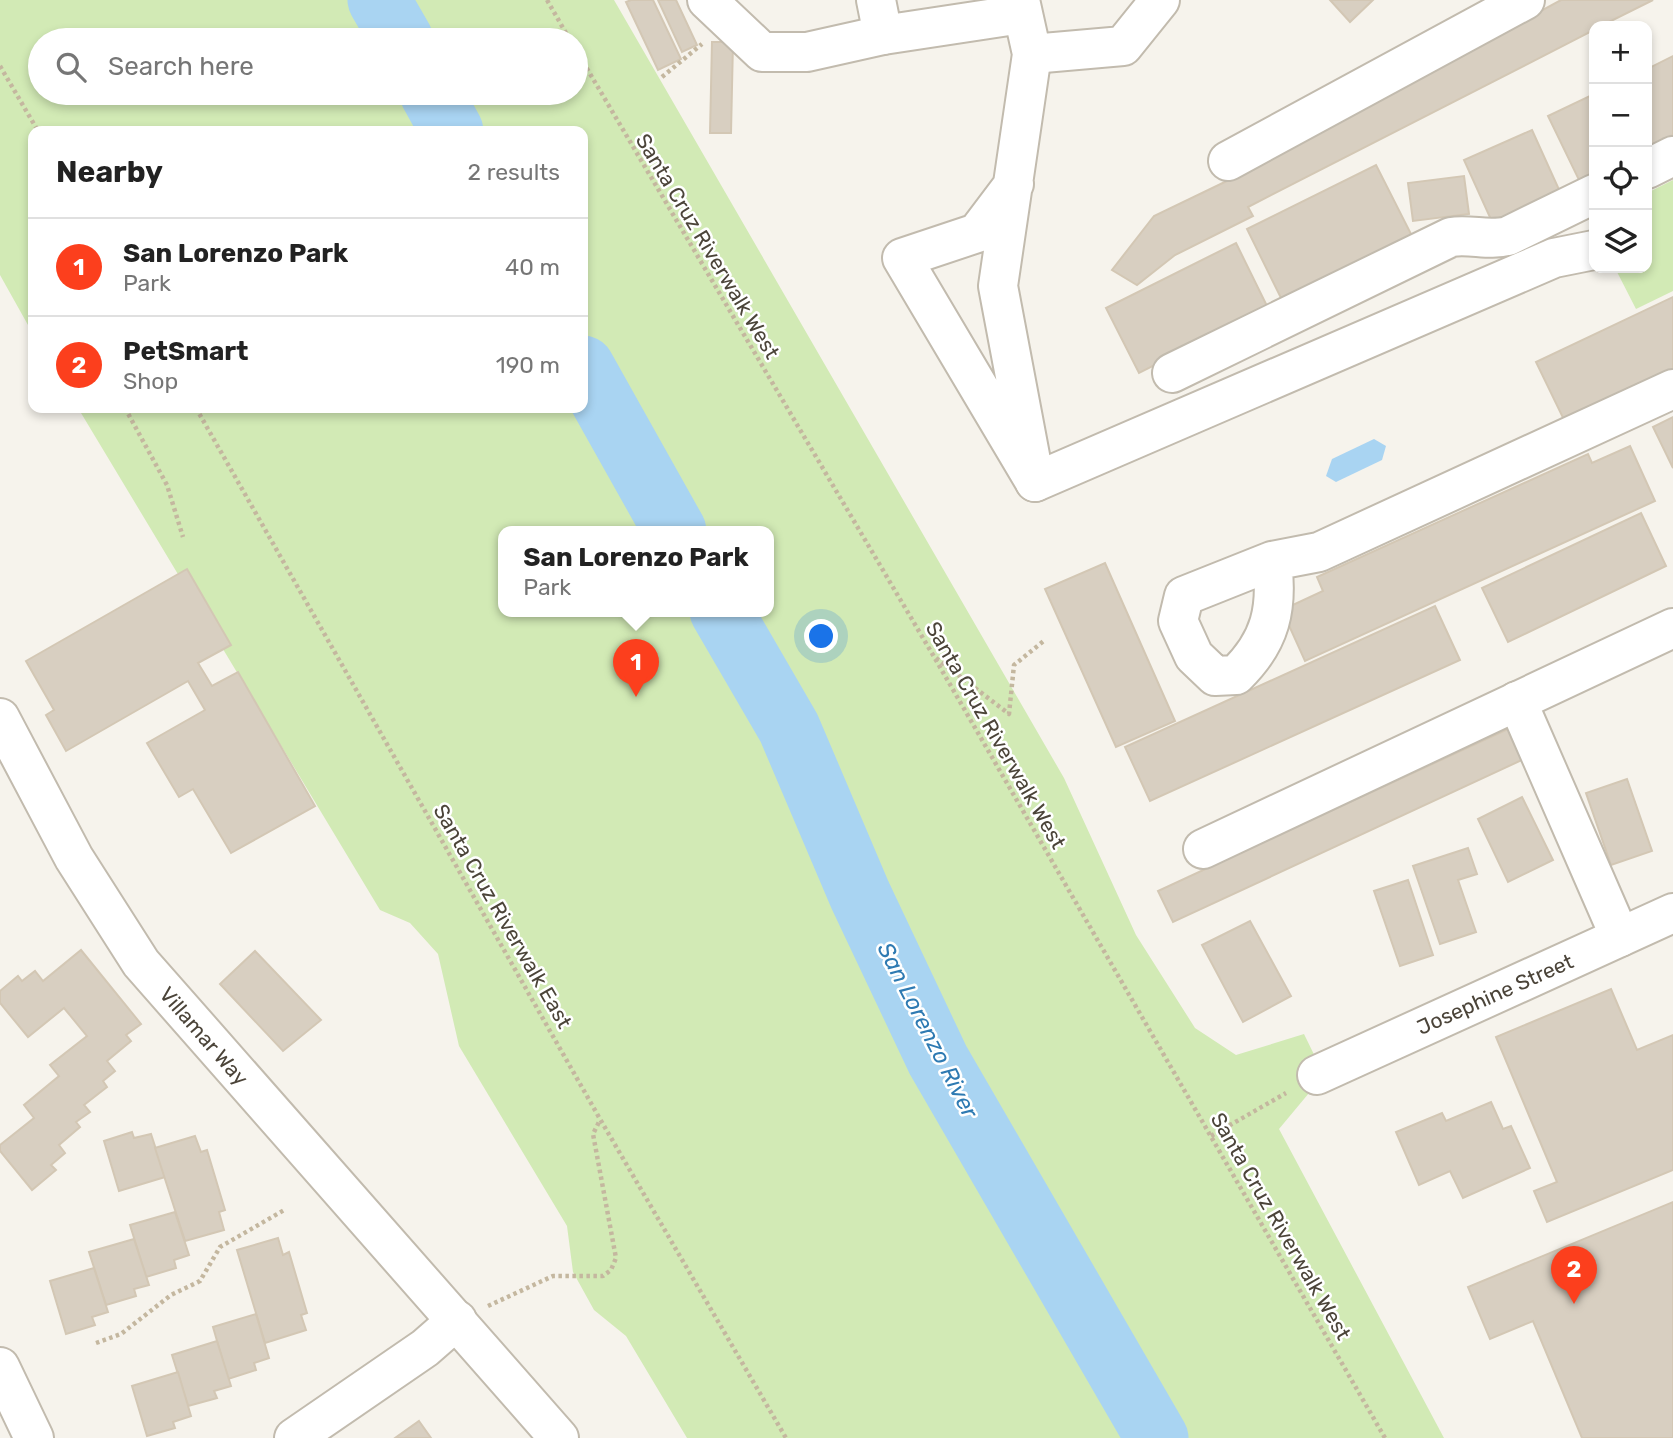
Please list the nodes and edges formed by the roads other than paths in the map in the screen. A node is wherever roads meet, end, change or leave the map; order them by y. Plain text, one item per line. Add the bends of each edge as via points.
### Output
1 (1160, 0) edge
2 (1525, 0) edge
3 (712, 6) edge
4 (1021, 7) edge
5 (879, 17) edge
6 (1032, 54) junction
7 (1673, 156) edge
8 (1228, 161) dead end
9 (1652, 166) edge
10 (1014, 184) junction
11 (1589, 196) edge
12 (1589, 251) edge
13 (1172, 373) dead end
14 (1673, 389) edge
15 (1035, 482) junction
16 (1272, 561) dead end
17 (1673, 628) edge
18 (1517, 701) junction
19 (0, 718) edge
20 (1203, 849) dead end
21 (1673, 913) edge
22 (1620, 937) junction
23 (1317, 1075) road end
24 (457, 1320) junction
25 (0, 1367) edge
26 (34, 1438) edge
27 (294, 1438) edge
28 (559, 1438) edge

1 - 6 street via 1123,46
2 - 8 street
3 - 5 street via 762,52 807,51
4 - 5 street
4 - 6 street
6 - 10 street
7 - 9 street
10 - 15 street via 998,286
10 - 15 street via 977,233 902,258
11 - 13 street via 1495,240 1451,237
12 - 15 street via 1554,258
14 - 16 street via 1319,552
17 - 18 street
18 - 20 street
18 - 22 street
19 - 24 street, Villamar Way via 74,858 141,963
21 - 22 street, Josephine Street
22 - 23 street, Josephine Street
24 - 27 street via 425,1348
24 - 28 street, Villamar Way
25 - 26 street

